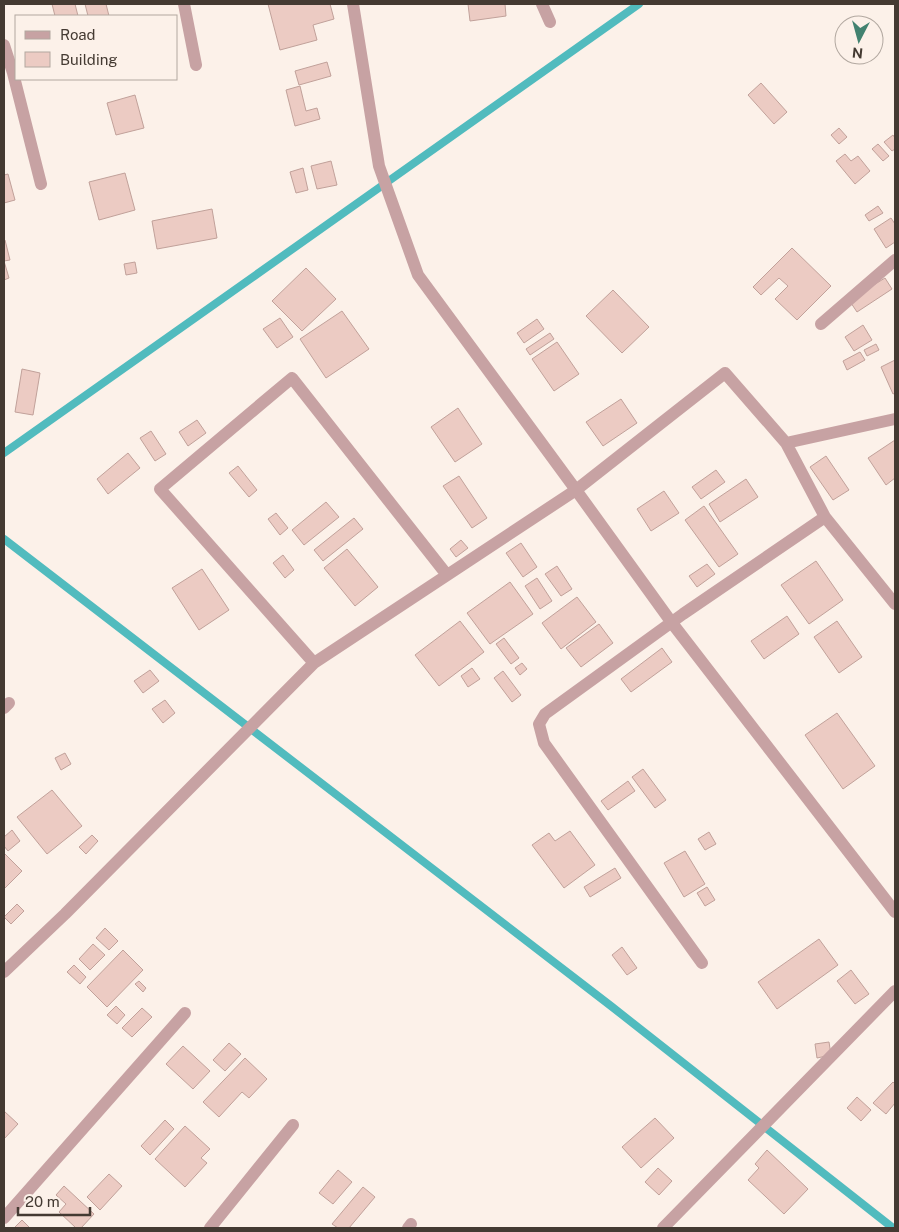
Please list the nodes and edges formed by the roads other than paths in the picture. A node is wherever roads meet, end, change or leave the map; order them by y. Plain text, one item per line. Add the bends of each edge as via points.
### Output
1 (184, 4) edge
2 (353, 4) edge
3 (542, 4) edge
4 (550, 22) dead end
5 (4, 45) edge
6 (196, 65) dead end
7 (41, 184) dead end
8 (895, 260) edge
9 (821, 324) dead end
10 (895, 419) edge
11 (786, 443) junction
12 (576, 490) junction
13 (825, 517) junction
14 (447, 575) junction
15 (895, 604) edge
16 (672, 623) junction
17 (314, 663) junction
18 (895, 912) edge
19 (702, 963) dead end
20 (4, 972) edge
21 (895, 992) edge
22 (185, 1013) dead end
23 (293, 1125) dead end
24 (4, 1218) edge
25 (210, 1228) edge
26 (663, 1228) edge

1 - 6 street
2 - 12 street via 379,166 418,275
3 - 4 street
5 - 7 street
8 - 9 street
10 - 11 street
11 - 12 street via 725,373
11 - 13 street
12 - 14 street
12 - 16 street
13 - 15 street
13 - 16 street
14 - 17 street
14 - 17 street via 292,378 160,489
16 - 18 street
16 - 19 street via 545,714 539,724 544,743
17 - 20 street
21 - 26 street
22 - 24 street
23 - 25 street

